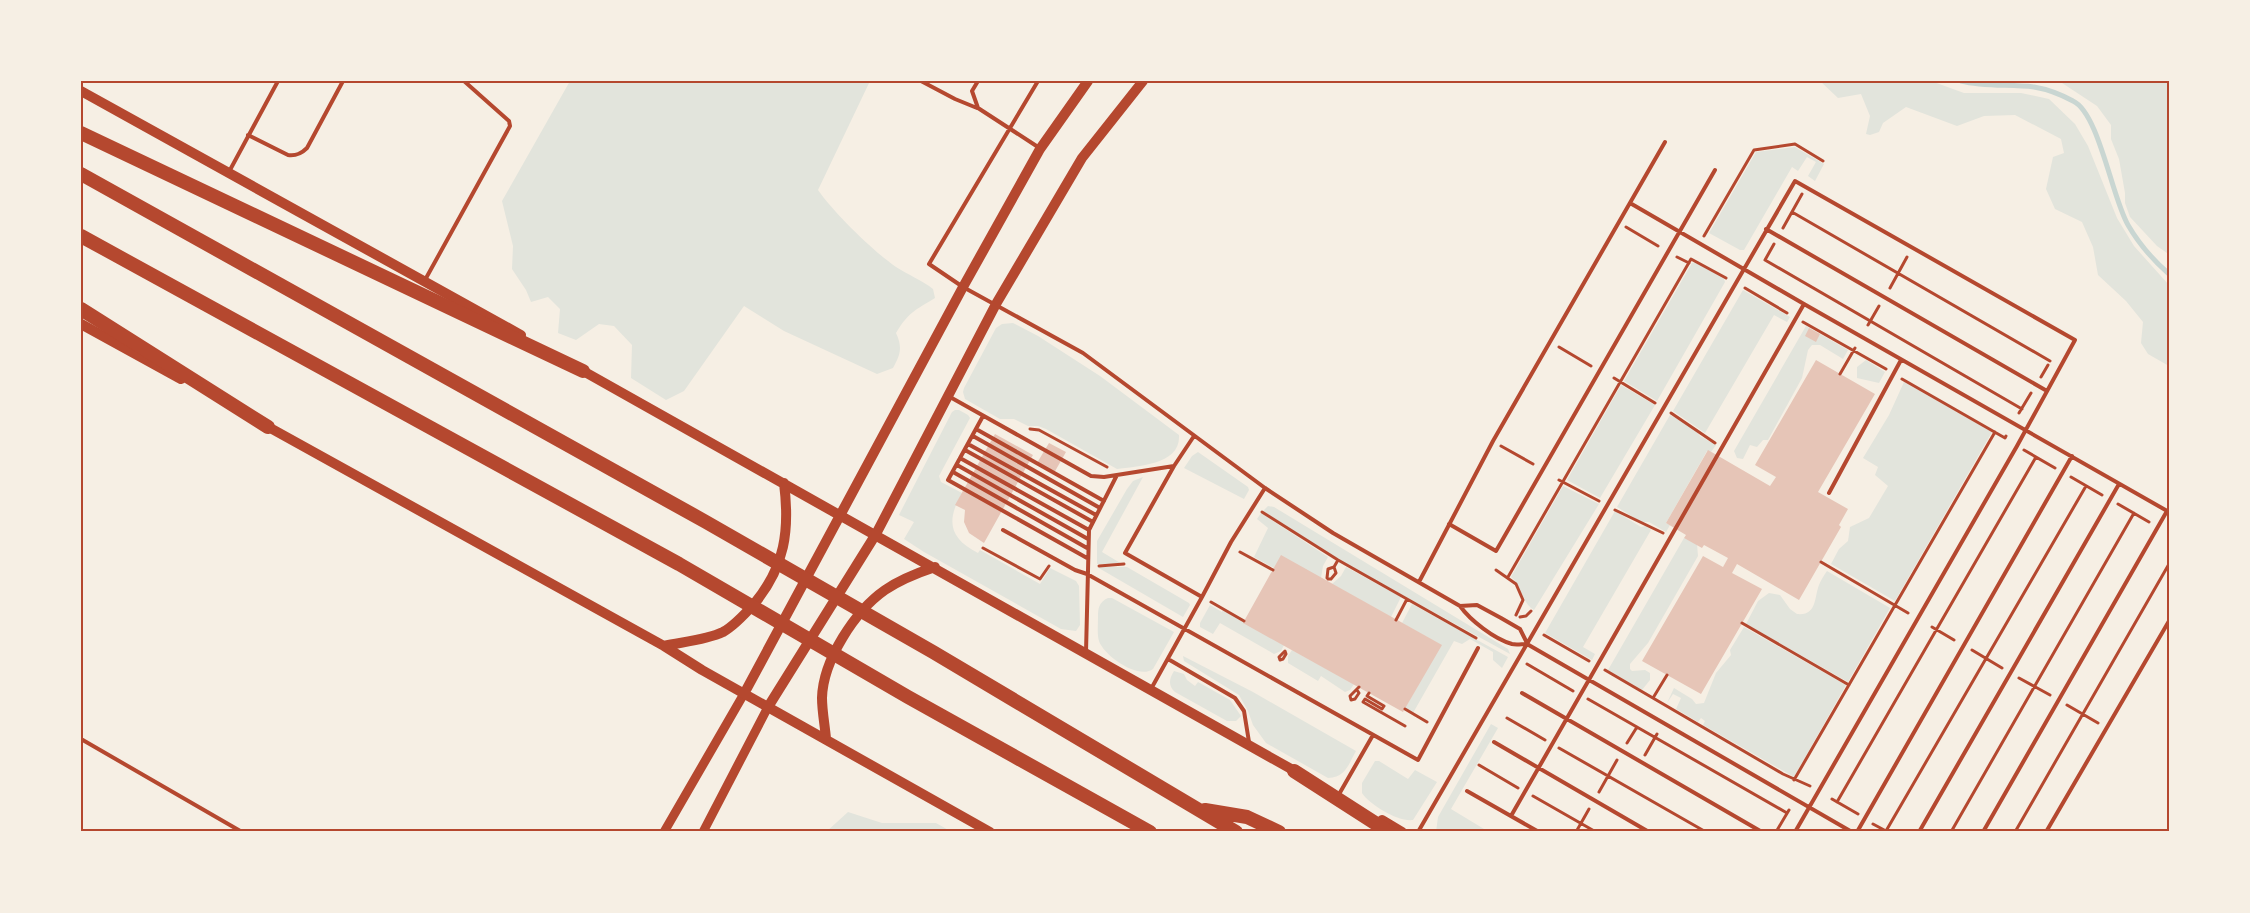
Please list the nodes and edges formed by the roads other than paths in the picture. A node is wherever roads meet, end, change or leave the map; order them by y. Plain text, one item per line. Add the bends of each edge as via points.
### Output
1 (278, 81) edge
2 (343, 81) edge
3 (464, 81) edge
4 (921, 81) edge
5 (978, 81) edge
6 (1038, 81) edge
7 (1088, 81) edge
8 (1143, 81) edge
9 (81, 91) edge
10 (978, 108) junction
11 (1009, 130) junction
12 (81, 133) edge
13 (248, 135) junction
14 (1665, 142) dead end
15 (1040, 149) junction
16 (1715, 170) dead end
17 (229, 172) junction
18 (81, 174) edge
19 (1630, 203) junction
20 (1766, 229) junction
21 (1679, 232) junction
22 (81, 236) edge
23 (1742, 269) junction
24 (425, 280) junction
25 (963, 286) junction
26 (996, 304) junction
27 (1804, 304) junction
28 (81, 309) edge
29 (81, 324) edge
30 (1901, 360) junction
31 (583, 371) junction
32 (2047, 391) junction
33 (949, 397) junction
34 (984, 416) junction
35 (268, 427) junction
36 (976, 429) junction
37 (2026, 430) junction
38 (973, 435) junction
39 (1194, 436) junction
40 (968, 444) junction
41 (965, 450) junction
42 (2072, 456) junction
43 (960, 458) junction
44 (957, 465) junction
45 (1174, 466) junction
46 (953, 472) junction
47 (1118, 474) junction
48 (784, 483) junction
49 (2119, 484) junction
50 (1264, 488) junction
51 (1829, 493) dead end
52 (1104, 501) junction
53 (1100, 508) junction
54 (2168, 512) edge
55 (840, 514) junction
56 (1096, 515) junction
57 (1093, 522) junction
58 (1449, 524) junction
59 (1003, 530) dead end
60 (1089, 530) junction
61 (876, 534) junction
62 (1088, 539) junction
63 (1087, 548) junction
64 (1087, 558) junction
65 (935, 567) junction
66 (1087, 574) junction
67 (1419, 582) junction
68 (1202, 597) junction
69 (1460, 606) junction
70 (2169, 621) edge
71 (1185, 628) junction
72 (1527, 644) junction
73 (664, 645) junction
74 (1478, 648) dead end
75 (1086, 653) junction
76 (1168, 659) junction
77 (1590, 680) junction
78 (1151, 689) junction
79 (745, 692) junction
80 (1522, 693) dead end
81 (768, 706) junction
82 (1567, 719) junction
83 (1373, 735) junction
84 (81, 739) edge
85 (826, 739) junction
86 (1494, 742) dead end
87 (1249, 745) junction
88 (1539, 768) junction
89 (1294, 771) junction
90 (1467, 791) dead end
91 (1338, 796) junction
92 (1810, 808) junction
93 (1194, 809) junction
94 (1511, 816) junction
95 (242, 832) edge
96 (664, 832) edge
97 (703, 832) edge
98 (990, 832) edge
99 (1150, 832) edge
100 (1236, 832) edge
101 (1279, 832) edge
102 (1389, 832) edge
103 (1402, 832) edge
104 (1418, 832) edge
105 (1539, 832) edge
106 (1649, 832) edge
107 (1762, 832) edge
108 (1795, 832) edge
109 (1852, 832) edge
110 (1857, 832) edge
111 (1919, 832) edge
112 (1983, 832) edge
113 (2046, 832) edge

1 - 13 lane
2 - 13 lane via 302,153 288,155
3 - 24 lane via 510,126
4 - 10 lane
5 - 10 lane via 972,91
6 - 11 lane
7 - 15 main road
8 - 26 main road via 1082,158
9 - 17 main road
10 - 11 lane
11 - 15 lane
11 - 25 lane via 929,264
12 - 31 highway
13 - 17 lane
14 - 19 lane
15 - 25 main road
16 - 21 lane
17 - 24 main road
18 - 93 highway via 706,522 933,652
19 - 21 lane
19 - 58 lane
20 - 23 lane
20 - 32 lane
20 - 32 lane via 1795,181 2066,335 2074,340
21 - 23 lane
21 - 58 lane via 1496,551
22 - 99 highway via 679,564
23 - 27 lane
23 - 72 lane
24 - 31 main road
25 - 26 lane
25 - 55 main road
26 - 33 main road
26 - 39 lane via 1083,353
27 - 30 lane
27 - 77 lane
28 - 35 highway
29 - 35 main road
30 - 37 lane
30 - 51 lane
31 - 48 main road
32 - 37 lane
33 - 34 lane
33 - 61 main road
34 - 36 lane
34 - 47 lane via 1091,476
35 - 73 main road
36 - 38 lane
36 - 52 lane
37 - 42 lane
37 - 92 lane
38 - 40 lane
38 - 53 lane
39 - 45 lane
39 - 50 lane
40 - 41 lane
40 - 56 lane
41 - 43 lane
41 - 57 lane
42 - 49 lane
42 - 110 lane
43 - 44 lane
43 - 60 lane
44 - 46 lane
44 - 62 lane
45 - 47 lane
45 - 68 lane via 1125,553
46 - 63 lane
46 - 64 lane via 948,480
47 - 52 lane
48 - 55 main road
48 - 73 main road via 788,512 785,540 764,592 722,632
49 - 54 lane
49 - 111 lane
50 - 67 lane
50 - 68 lane
52 - 53 lane
53 - 56 lane
54 - 112 lane
55 - 61 main road
55 - 79 main road
56 - 57 lane
57 - 60 lane
58 - 67 lane
59 - 66 lane
60 - 62 lane
61 - 65 main road
61 - 81 main road
62 - 63 lane
63 - 64 lane
64 - 66 lane
65 - 75 main road
65 - 85 main road via 906,578 869,603 838,645 822,696
66 - 71 lane
66 - 75 lane
67 - 69 lane
68 - 71 lane
69 - 72 lane via 1471,620 1488,631 1512,644
69 - 72 lane via 1477,605 1510,623 1520,629
70 - 113 lane
71 - 76 lane
71 - 83 lane
72 - 77 lane
72 - 104 lane
73 - 79 main road
74 - 83 lane via 1418,760
75 - 78 main road
76 - 78 lane
76 - 87 lane via 1235,698 1244,711
77 - 82 lane
77 - 92 lane
78 - 87 main road
79 - 81 main road
79 - 96 street
80 - 82 lane
81 - 85 main road
81 - 97 street
82 - 88 lane
82 - 107 lane
83 - 91 lane
84 - 95 lane
85 - 98 main road
86 - 88 lane
87 - 89 main road
88 - 94 lane
88 - 106 lane
89 - 91 main road
89 - 102 highway
90 - 94 lane
91 - 103 main road
92 - 108 lane
92 - 109 lane
93 - 100 highway
93 - 101 highway via 1247,817
94 - 105 lane

